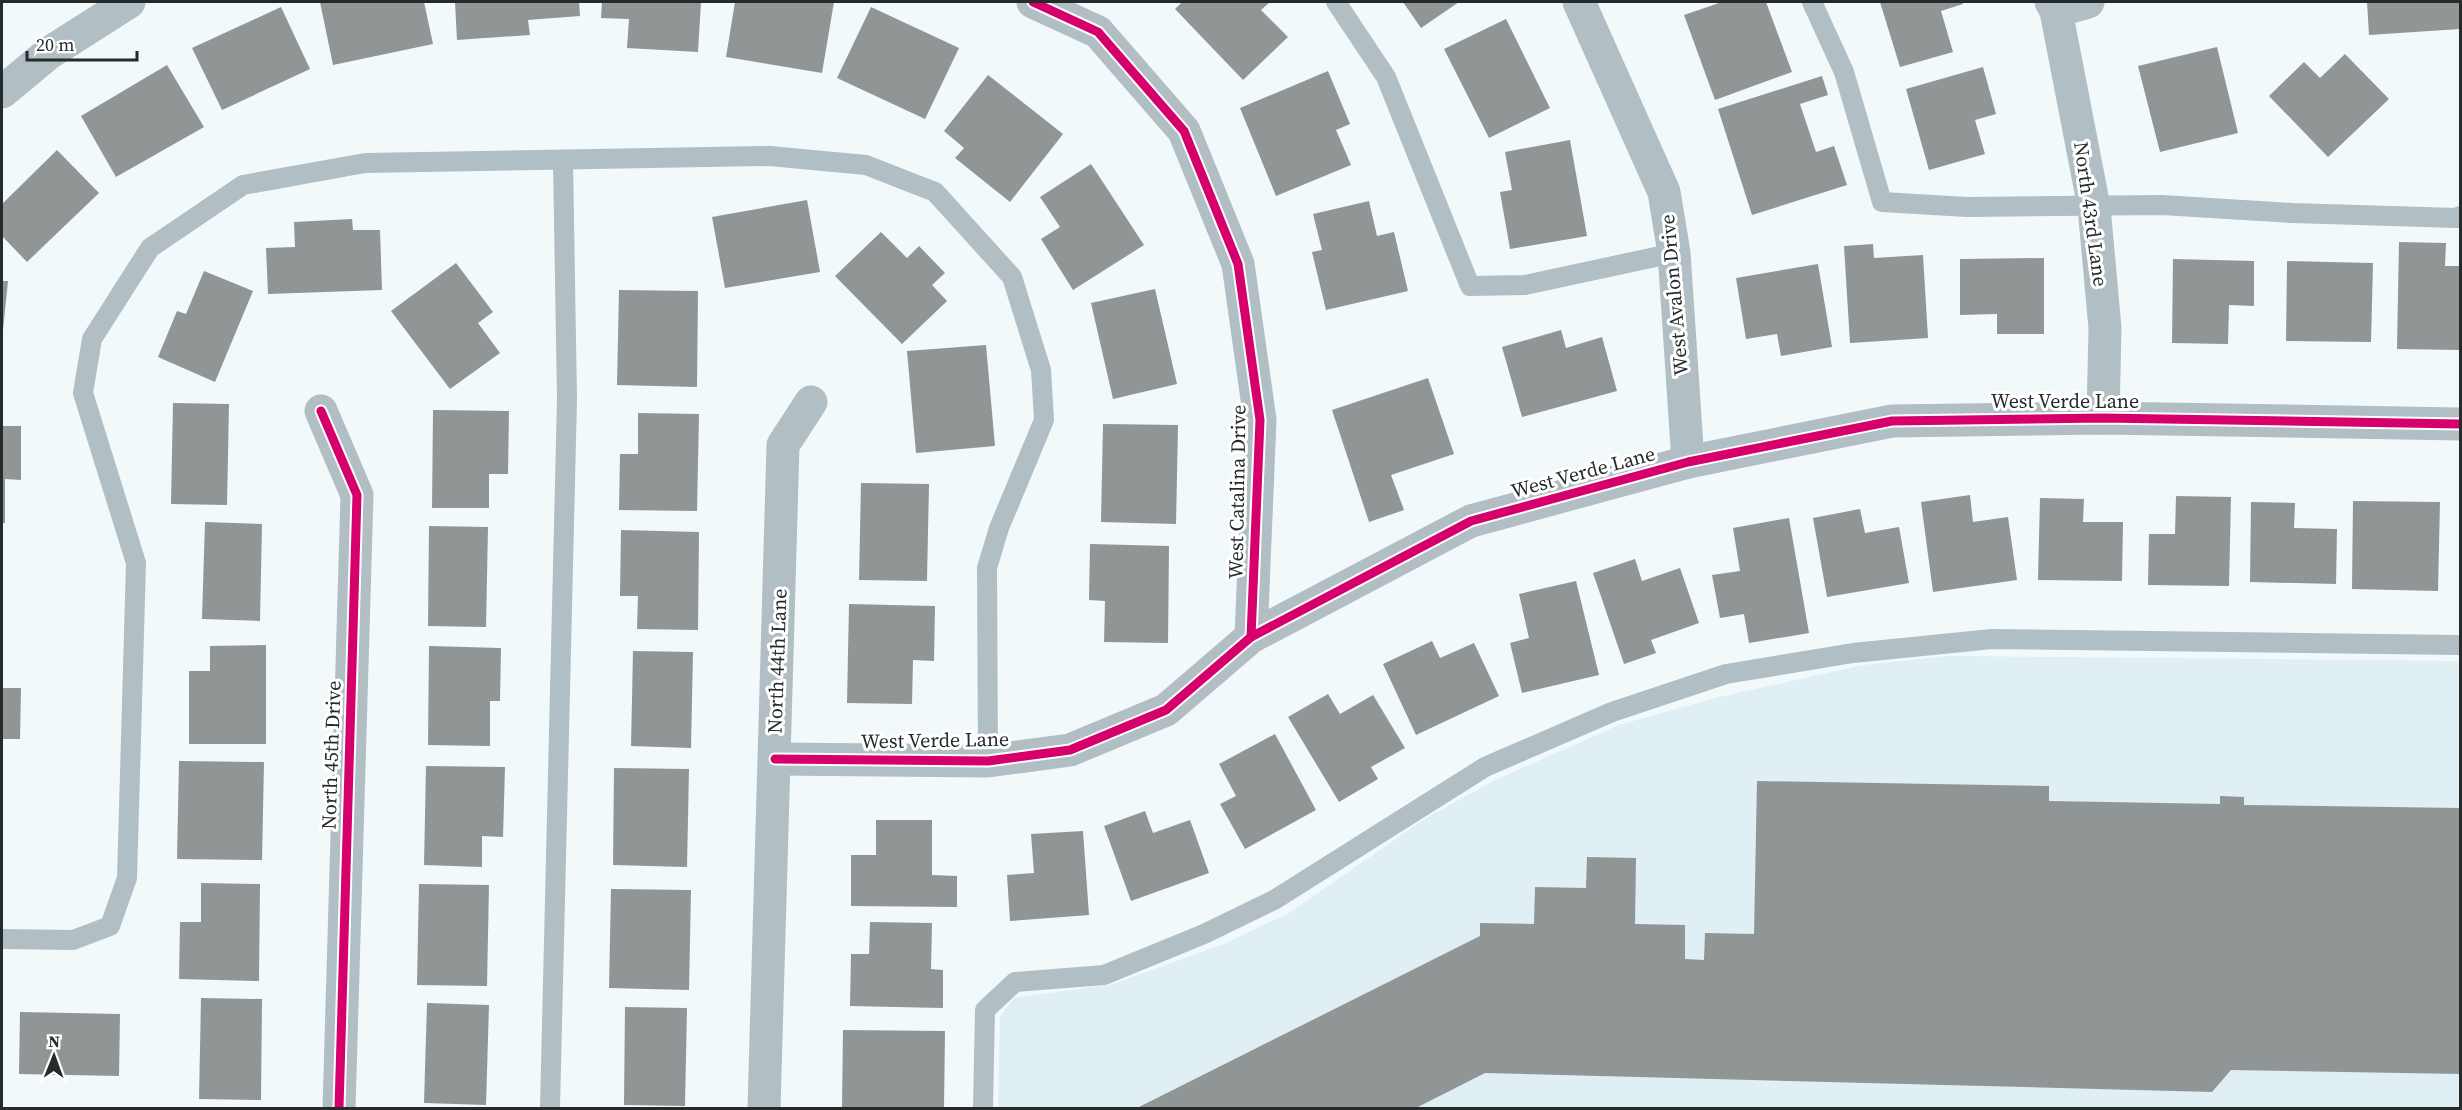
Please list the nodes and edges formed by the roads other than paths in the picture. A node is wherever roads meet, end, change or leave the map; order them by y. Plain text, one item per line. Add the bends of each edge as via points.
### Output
1 (129, 2) edge
2 (1033, 2) edge
3 (1336, 2) edge
4 (1579, 2) edge
5 (1812, 2) edge
6 (2088, 2) edge
7 (2054, 6) edge
8 (2, 92) edge
9 (563, 160) junction
10 (2094, 207) junction
11 (2460, 216) edge
12 (1674, 253) junction
13 (811, 402) dead end
14 (321, 411) dead end
15 (2103, 418) junction
16 (2460, 424) edge
17 (1688, 462) junction
18 (1251, 637) junction
19 (2460, 645) edge
20 (775, 759) junction
21 (988, 761) junction
22 (2, 939) edge
23 (339, 1108) edge
24 (550, 1108) edge
25 (764, 1108) edge
26 (983, 1108) edge

1 - 8 street via 49,53
2 - 18 street, West Catalina Drive via 1098,32 1184,131 1238,264 1260,420
3 - 12 lane via 1386,77 1470,286 1525,285
4 - 12 street, West Avalon Drive via 1664,192
5 - 10 lane via 1844,72 1882,202
6 - 7 street, North 43rd Lane
7 - 10 street, North 43rd Lane
9 - 21 lane via 770,156 866,165 935,192 1012,277 1041,370 1044,420 999,528 987,568
9 - 22 lane via 364,163 243,184 150,248 92,339 83,393 136,563 127,878 110,926 73,940
9 - 24 lane via 567,399
10 - 11 lane via 2162,205 2292,213
10 - 15 street, North 43rd Lane via 2105,328
12 - 17 street, West Avalon Drive
13 - 20 street, North 44th Lane via 783,445
14 - 23 street, North 45th Drive via 357,495
15 - 16 street, West Verde Lane
15 - 17 street, West Verde Lane via 1892,421
17 - 18 street, West Verde Lane via 1471,521
18 - 21 street, West Verde Lane via 1166,710 1070,750
19 - 26 lane via 1992,639 1852,653 1726,674 1612,712 1485,767 1274,900 1204,934 1104,975 1015,982 985,1010
20 - 21 street, West Verde Lane
20 - 25 street, North 44th Lane

